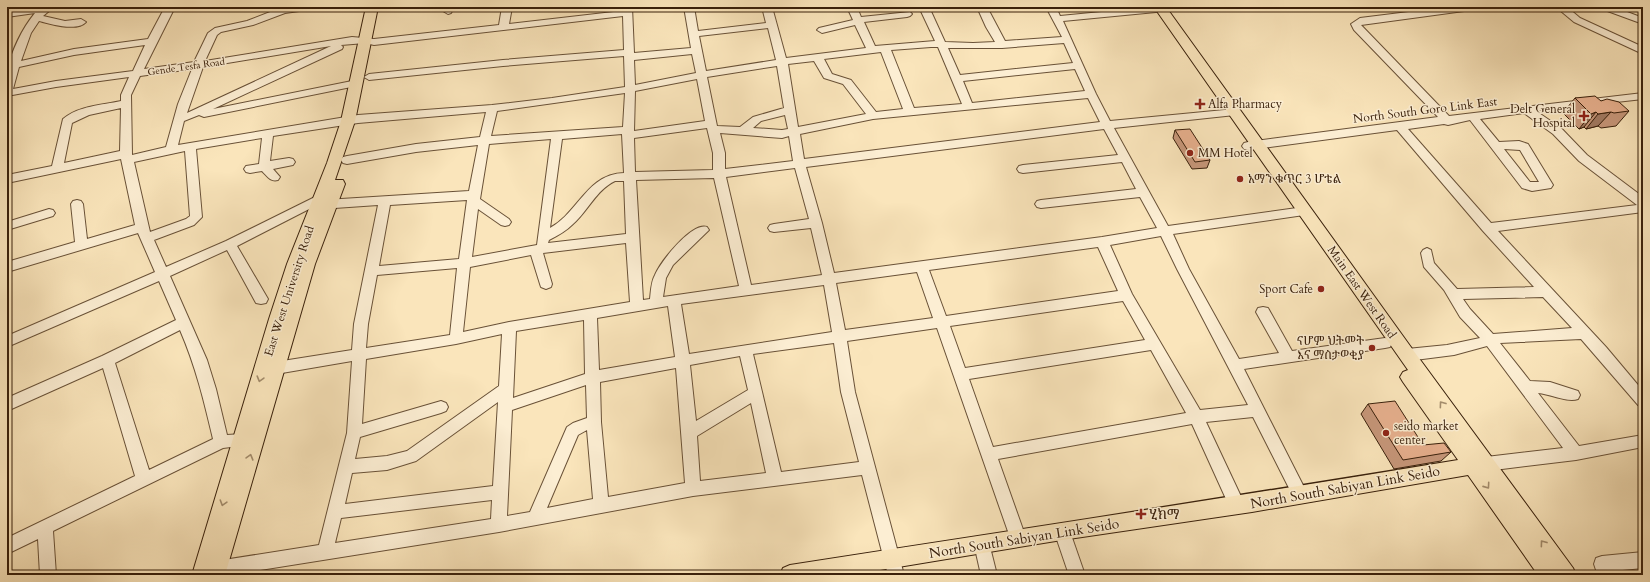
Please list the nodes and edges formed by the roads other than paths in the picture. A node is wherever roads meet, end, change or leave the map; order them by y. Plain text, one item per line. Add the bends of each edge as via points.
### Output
1 (170, 7) edge
2 (306, 7) edge
3 (372, 7) edge
4 (380, 7) edge
5 (507, 7) edge
6 (689, 7) edge
7 (768, 7) edge
8 (852, 7) edge
9 (924, 7) edge
10 (982, 7) edge
11 (1051, 7) edge
12 (1561, 7) edge
13 (1605, 7) edge
14 (1622, 7) edge
15 (47, 8) edge
16 (1464, 8) edge
17 (627, 10) edge
18 (1158, 12) edge
19 (908, 14) dead end
20 (9, 15) edge
21 (1643, 15) edge
22 (37, 18) junction
23 (1058, 19) junction
24 (859, 21) junction
25 (1643, 21) edge
26 (81, 22) dead end
27 (772, 25) junction
28 (503, 28) junction
29 (822, 30) dead end
30 (695, 34) junction
31 (1068, 40) junction
32 (152, 41) junction
33 (364, 41) junction
34 (942, 45) junction
35 (1002, 45) junction
36 (885, 48) junction
37 (698, 50) junction
38 (872, 50) junction
39 (1643, 51) edge
40 (629, 55) junction
41 (818, 58) junction
42 (782, 62) junction
43 (15, 65) junction
44 (197, 65) junction
45 (1079, 66) junction
46 (137, 73) junction
47 (702, 74) junction
48 (957, 78) junction
49 (363, 80) junction
50 (630, 89) junction
51 (7, 92) edge
52 (1091, 94) junction
53 (1643, 96) edge
54 (125, 104) junction
55 (969, 107) junction
56 (492, 108) junction
57 (789, 110) junction
58 (1527, 110) junction
59 (1230, 112) junction
60 (910, 113) junction
61 (873, 116) junction
62 (1473, 117) junction
63 (181, 119) junction
64 (353, 120) junction
65 (1448, 121) junction
66 (1106, 125) junction
67 (712, 126) junction
68 (1400, 127) junction
69 (742, 131) junction
70 (268, 133) junction
71 (628, 133) junction
72 (794, 133) junction
73 (558, 136) junction
74 (484, 140) junction
75 (1253, 145) junction
76 (190, 146) junction
77 (1496, 146) junction
78 (171, 150) junction
79 (127, 157) junction
80 (1126, 158) junction
81 (347, 160) junction
82 (289, 162) dead end
83 (799, 163) junction
84 (264, 166) junction
85 (57, 169) junction
86 (250, 169) dead end
87 (1023, 169) dead end
88 (719, 174) junction
89 (274, 176) dead end
90 (629, 176) junction
91 (7, 179) edge
92 (1144, 192) junction
93 (473, 197) junction
94 (384, 200) junction
95 (323, 202) junction
96 (1643, 203) edge
97 (77, 204) dead end
98 (1041, 204) dead end
99 (1643, 208) edge
100 (1299, 211) junction
101 (50, 213) dead end
102 (505, 222) dead end
103 (816, 223) junction
104 (7, 226) edge
105 (774, 228) dead end
106 (1487, 228) junction
107 (703, 230) dead end
108 (1164, 231) junction
109 (145, 233) junction
110 (632, 238) junction
111 (1102, 242) junction
112 (230, 244) junction
113 (540, 245) junction
114 (82, 246) junction
115 (1427, 253) dead end
116 (464, 263) junction
117 (922, 266) junction
118 (7, 267) edge
119 (372, 271) junction
120 (162, 275) junction
121 (829, 278) junction
122 (546, 284) dead end
123 (746, 289) junction
124 (1546, 292) junction
125 (1453, 294) junction
126 (1126, 295) junction
127 (261, 299) dead end
128 (674, 300) junction
129 (656, 303) junction
130 (637, 306) junction
131 (1262, 312) dead end
132 (590, 313) junction
133 (943, 322) junction
134 (1377, 322) junction
135 (183, 323) junction
136 (510, 327) junction
137 (1583, 333) junction
138 (840, 337) junction
139 (456, 339) junction
140 (1490, 340) junction
141 (7, 342) edge
142 (1385, 342) junction
143 (1154, 344) junction
144 (744, 350) junction
145 (359, 354) junction
146 (1406, 355) junction
147 (1288, 357) junction
148 (107, 360) junction
149 (683, 361) junction
150 (1235, 365) junction
151 (276, 368) junction
152 (961, 374) junction
153 (593, 377) junction
154 (506, 388) junction
155 (1526, 388) junction
156 (756, 393) junction
157 (1573, 395) dead end
158 (1643, 401) edge
159 (7, 405) edge
160 (506, 406) junction
161 (441, 407) dead end
162 (1258, 410) junction
163 (1196, 417) junction
164 (594, 422) junction
165 (691, 432) junction
166 (354, 434) junction
167 (242, 440) junction
168 (1643, 441) edge
169 (221, 442) junction
170 (1576, 453) junction
171 (989, 454) junction
172 (1479, 465) junction
173 (346, 467) junction
174 (867, 468) junction
175 (144, 479) junction
176 (775, 479) junction
177 (694, 489) junction
178 (501, 492) junction
179 (1300, 495) junction
180 (601, 505) junction
181 (1237, 505) junction
182 (335, 512) junction
183 (536, 517) junction
184 (499, 525) junction
185 (45, 527) junction
186 (1062, 531) junction
187 (1018, 538) junction
188 (982, 544) junction
189 (7, 546) edge
190 (325, 553) junction
191 (1643, 560) edge
192 (1602, 564) dead end
193 (893, 567) edge
194 (216, 572) edge
195 (819, 573) edge
196 (48, 575) edge
197 (202, 575) edge
198 (790, 575) edge
199 (989, 575) edge
200 (1077, 575) edge
201 (1550, 575) edge
202 (1566, 575) edge

1 - 32 street
2 - 44 street via 283,10 250,23 214,31
3 - 33 main road, East West University Road
4 - 33 main road, East West University Road
5 - 28 street
6 - 30 street
7 - 27 street
8 - 24 street
9 - 34 street
10 - 35 street
11 - 23 street
12 - 39 street via 1577,20
13 - 25 street
14 - 21 street
15 - 20 street
15 - 22 street
16 - 65 street via 1360,21 1356,24 1357,28
17 - 28 street, Gende Tesfa Road
17 - 40 street
18 - 23 street
18 - 59 main road, Main East West Road
19 - 24 street
22 - 26 street via 65,24
22 - 43 street via 23,37
23 - 31 street
24 - 29 street
24 - 38 street
27 - 30 street
27 - 42 street
28 - 33 street, Gende Tesfa Road
30 - 37 street
31 - 35 street
31 - 45 street
32 - 43 street via 74,52
32 - 46 street
33 - 44 street, Gende Tesfa Road
33 - 49 main road, East West University Road
33 - 63 street
34 - 35 street
34 - 36 street
34 - 48 street
36 - 38 street
36 - 60 street
37 - 40 street
37 - 47 street
38 - 41 street
40 - 49 street via 503,63
40 - 50 street
41 - 42 street
41 - 61 street via 828,76 847,82
42 - 47 street
42 - 57 street
43 - 51 street
44 - 46 street, Gende Tesfa Road
44 - 63 street via 187,91
45 - 48 street
45 - 52 street
46 - 51 street, Gende Tesfa Road
46 - 54 street via 128,89
47 - 50 street
47 - 67 street
48 - 55 street
49 - 63 street
49 - 64 main road, East West University Road
50 - 56 street
50 - 71 street
52 - 55 street
52 - 66 street
53 - 58 street, North South Goro Link East via 1584,101
54 - 79 street
54 - 85 street via 70,118
55 - 60 street
56 - 64 street
56 - 74 street
57 - 69 street via 757,119
57 - 72 street
58 - 62 street, North South Goro Link East
58 - 96 street via 1557,131 1584,158
59 - 66 street
59 - 75 main road, Main East West Road
60 - 61 street
61 - 72 street
62 - 65 street, North South Goro Link East
62 - 77 street
63 - 78 street
64 - 70 street
64 - 81 main road, East West University Road
64 - 95 main road, East West University Road
65 - 68 street, North South Goro Link East
66 - 80 street
66 - 83 street
67 - 69 street
67 - 71 street
67 - 88 street via 719,153
68 - 75 street, North South Goro Link East
68 - 106 street
69 - 72 street via 767,134
70 - 76 street
70 - 84 street
71 - 73 street
71 - 90 street
72 - 83 street
73 - 74 street
73 - 113 street
74 - 81 street via 406,148
74 - 93 street
75 - 100 main road, Main East West Road
76 - 78 street
76 - 109 street via 196,217 190,222
77 - 77 street via 1524,147 1547,185 1528,187
78 - 79 street
79 - 85 street
79 - 109 street
80 - 87 street
80 - 92 street
81 - 95 main road, East West University Road
82 - 84 street
83 - 88 street
83 - 103 street
84 - 86 street
84 - 89 street
85 - 91 street
88 - 90 street
88 - 123 street
90 - 110 street
90 - 113 street via 613,176 604,181 571,220
92 - 98 street
92 - 108 street
93 - 94 street
93 - 102 street
93 - 116 street
94 - 95 street
94 - 119 street
95 - 112 street
95 - 151 main road, East West University Road
95 -> 167 main road, East West University Road via 296,264
97 - 114 street
99 - 106 street
100 - 108 street
100 - 134 main road, Main East West Road
101 - 104 street
103 - 105 street
103 - 121 street
106 - 124 street
107 - 129 street via 686,243 667,264 660,276
108 - 111 street
108 - 150 street
109 - 114 street
109 - 120 street
110 - 113 street
110 - 130 street
111 - 117 street
111 - 126 street
112 - 120 street
112 - 127 street
113 - 116 street
113 - 122 street
114 - 118 street
115 - 125 street via 1428,264
116 - 119 street
116 - 139 street
117 - 121 street
117 - 133 street
119 - 145 street via 362,318
120 - 135 street
120 - 141 street
121 - 123 street
121 - 138 street
123 - 128 street
124 - 125 street
124 - 137 street
125 - 140 street via 1465,313
126 - 133 street
126 - 143 street
128 - 129 street
128 - 149 street
129 - 130 street
130 - 132 street
131 - 147 street
132 - 136 street
132 - 153 street
133 - 138 street
133 - 152 street
134 - 142 main road, Main East West Road
134 - 146 main road, Main East West Road
135 - 148 street
135 - 169 street via 200,360
136 - 139 street
136 - 154 street
137 - 140 street
137 - 158 street
138 - 144 street
138 - 174 street via 848,392
139 - 145 street
140 - 146 street via 1458,349
140 - 155 street
142 - 147 street
142 - 172 main road, Main East West Road
143 - 152 street
143 - 163 street
144 - 149 street
144 - 156 street
145 - 151 street
145 - 166 street
172 -> 146 main road, Main East West Road
147 - 150 street
148 - 159 street
148 - 175 street
149 - 153 street
149 - 165 street
150 - 162 street
194 -> 151 main road, East West University Road
152 - 171 street
153 - 160 street
153 - 164 street
154 - 160 street
154 - 173 street via 411,456 387,463
155 - 157 street via 1544,386
155 - 170 street
156 - 165 street
156 - 176 street
160 - 178 street
161 - 166 street
162 - 163 street
162 - 179 street
163 - 171 street
163 - 181 street
164 - 180 street
164 - 183 street via 572,431
165 - 177 street
166 - 173 street
167 - 169 street
167 -> 197 main road, East West University Road
168 - 170 street, North South Sabiyan Link Seido
169 - 175 street
170 - 172 street, North South Sabiyan Link Seido
171 - 187 street
172 - 179 main road, North South Sabiyan Link Seido
172 -> 201 main road, Main East West Road
202 -> 172 main road, Main East West Road
173 - 182 street
174 - 176 street
174 - 193 street
175 - 185 street
176 - 177 street
177 - 180 street
178 - 182 street
178 - 184 street
179 - 181 main road, North South Sabiyan Link Seido
180 - 183 street
181 - 186 main road, North South Sabiyan Link Seido
182 - 190 street
183 - 184 street
184 - 190 street
185 - 189 street
185 - 196 street
186 - 187 main road, North South Sabiyan Link Seido
186 - 200 street
187 - 188 main road, North South Sabiyan Link Seido
188 - 193 main road, North South Sabiyan Link Seido
188 - 199 street
190 - 194 street
191 - 192 street
193 - 195 main road, North South Sabiyan Link Seido
195 - 198 main road, North South Sabiyan Link Seido

